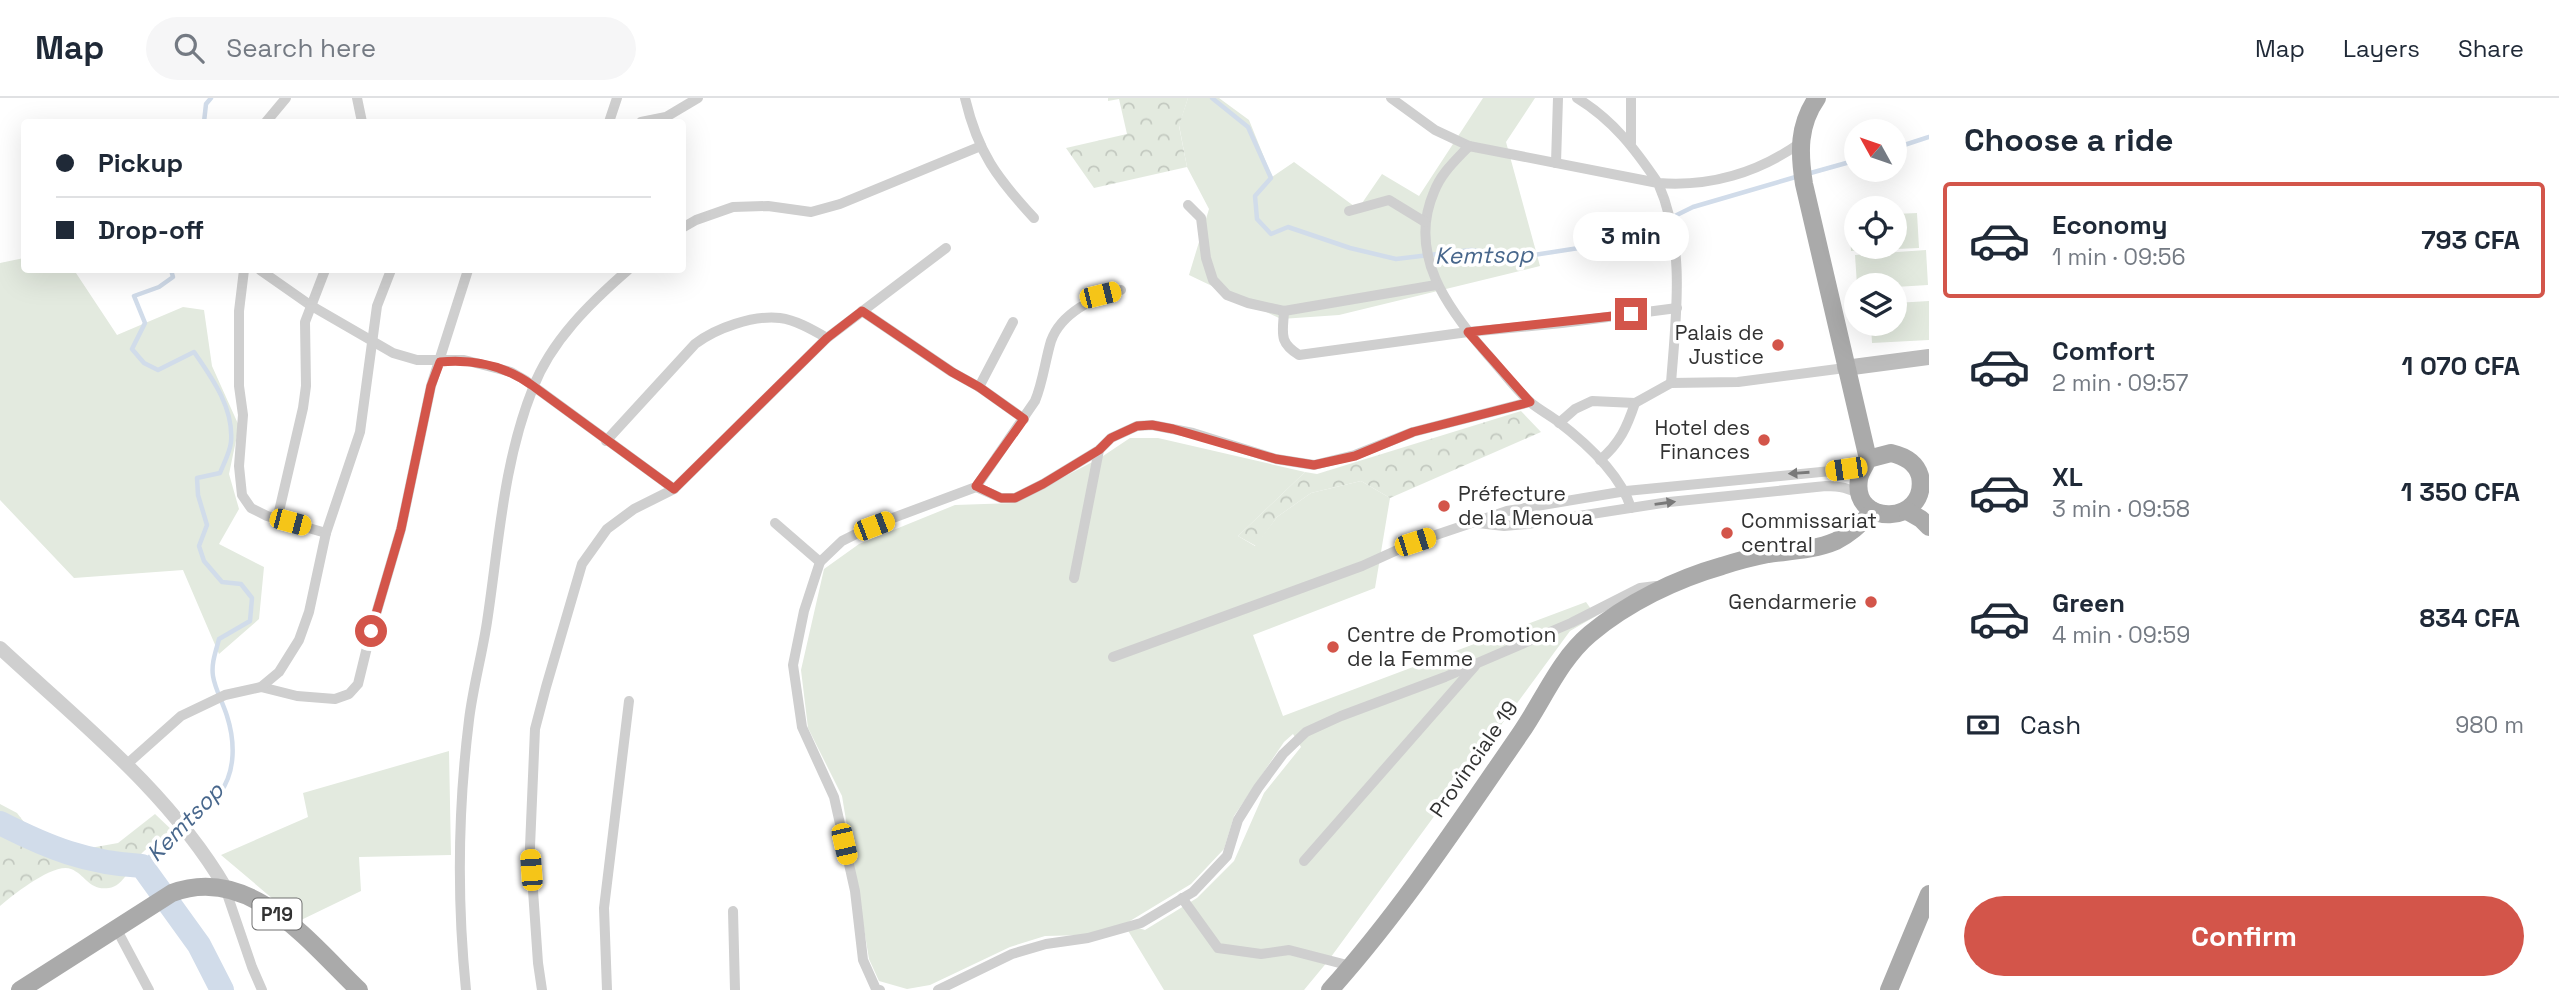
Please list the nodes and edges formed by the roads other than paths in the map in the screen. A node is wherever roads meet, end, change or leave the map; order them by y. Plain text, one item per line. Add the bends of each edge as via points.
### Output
1 (286, 98) edge
2 (357, 98) edge
3 (617, 98) edge
4 (698, 98) edge
5 (965, 98) edge
6 (1391, 98) edge
7 (1558, 98) edge
8 (1577, 98) edge
9 (1631, 98) edge
10 (1817, 98) edge
11 (268, 119) edge
12 (361, 119) edge
13 (610, 119) edge
14 (656, 119) edge
15 (1631, 143) junction
16 (1800, 143) junction
17 (981, 146) junction
18 (1469, 146) junction
19 (1556, 163) junction
20 (1658, 183) junction
21 (1188, 205) dead end
22 (1349, 211) dead end
23 (1034, 218) dead end
24 (1425, 222) junction
25 (686, 226) edge
26 (946, 248) dead end
27 (244, 273) edge
28 (264, 273) edge
29 (325, 273) edge
30 (390, 273) edge
31 (467, 273) edge
32 (625, 273) edge
33 (1436, 285) junction
34 (1121, 290) dead end
35 (310, 305) junction
36 (1677, 308) junction
37 (862, 311) junction
38 (1284, 311) junction
39 (1013, 322) dead end
40 (1468, 332) junction
41 (827, 338) junction
42 (371, 341) junction
43 (1929, 357) edge
44 (440, 362) junction
45 (1845, 368) junction
46 (1671, 383) junction
47 (533, 386) junction
48 (979, 387) junction
49 (1530, 402) junction
50 (1635, 403) junction
51 (1024, 419) junction
52 (1559, 423) junction
53 (606, 441) junction
54 (1099, 450) junction
55 (1600, 460) junction
56 (1910, 460) junction
57 (1867, 461) junction
58 (1929, 466) edge
59 (976, 486) junction
60 (674, 489) junction
61 (1626, 491) junction
62 (1861, 495) junction
63 (1918, 502) edge
64 (1631, 508) junction
65 (1873, 511) junction
66 (277, 520) junction
67 (775, 523) dead end
68 (1476, 523) junction
69 (1929, 527) edge
70 (326, 533) junction
71 (820, 562) junction
72 (1074, 578) dead end
73 (1673, 584) junction
74 (0, 648) edge
75 (1113, 657) dead end
76 (1476, 663) junction
77 (261, 687) junction
78 (629, 701) dead end
79 (126, 765) junction
80 (1304, 861) dead end
81 (225, 887) junction
82 (1929, 894) edge
83 (1182, 898) junction
84 (733, 911) dead end
85 (117, 930) junction
86 (1351, 966) junction
87 (20, 990) edge
88 (149, 990) edge
89 (262, 990) edge
90 (359, 990) edge
91 (466, 990) edge
92 (542, 990) edge
93 (607, 990) edge
94 (735, 990) edge
95 (880, 990) edge
96 (938, 990) edge
97 (1330, 990) edge
98 (1889, 990) edge

1 - 11 street
2 - 12 street
3 - 13 street
4 - 14 street
5 - 17 street
6 - 18 street via 1435,131
7 - 19 street
8 - 15 street
9 - 15 street
10 - 16 main road
15 - 20 street
16 - 20 street via 1778,159 1724,178 1684,185
16 - 45 main road via 1804,184
17 - 23 street via 993,170
17 - 25 street via 831,207 811,212 733,207
18 - 19 street
18 - 24 street via 1433,192
19 - 20 street
20 - 36 street via 1669,208
21 - 38 street via 1201,218 1213,280 1227,295
22 - 24 street via 1389,201
24 - 33 street
26 - 37 street
27 - 66 street via 239,311 240,483 251,508
28 - 35 street
29 - 35 street
30 - 42 street via 377,306
31 - 44 street
32 - 47 street via 579,316
33 - 38 street
33 - 40 street
34 - 51 street via 1083,304 1052,337 1041,386
35 - 42 street
35 - 66 street via 304,322 303,408
36 - 40 street
36 - 46 street
37 - 41 street
37 - 48 street
38 - 40 street via 1283,336 1287,347 1299,355
39 - 48 street
40 - 49 street
41 - 53 street via 782,318 751,321 705,337
41 - 60 street
42 - 44 street via 393,353
42 - 70 street via 360,432
43 - 45 main road
44 - 47 street via 464,360 491,366
44 - 77 street via 358,684 335,699
45 - 46 street via 1738,382
45 - 57 main road
46 - 50 street
47 - 53 street
47 - 91 street via 502,506 469,719 461,802 461,941
48 - 51 street
49 - 52 street
49 - 54 street via 1413,432 1355,456 1314,465 1152,425 1125,430
50 - 52 street via 1592,401
50 - 55 street via 1616,447
51 - 59 street
52 - 55 street
53 - 60 street
54 - 59 street via 1015,498 1001,498
54 - 72 street
55 - 61 street
56 - 57 main road via 1891,453
56 - 58 street
56 - 63 main road via 1920,478
57 -> 61 street via 1831,471
57 - 62 main road via 1859,479
59 - 71 street via 842,541
60 - 92 street via 607,529 582,564 546,687 535,729 529,823
61 - 64 street
61 - 68 street via 1507,511
64 -> 62 street via 1826,486
62 - 65 main road
63 - 65 main road via 1890,516
63 - 69 main road
64 - 68 street via 1527,524
65 - 73 main road, Provinciale 19 via 1836,541 1722,566
66 - 70 street
67 - 71 street
68 - 75 street
70 - 77 street via 310,612 299,640 279,672
71 - 95 street via 793,665 802,727 834,797 855,891 863,960
73 - 76 street via 1640,588 1572,623
73 - 86 main road, Provinciale 19 via 1611,619 1569,656 1464,814
74 - 79 street
76 - 80 street
76 - 83 street via 1306,732 1283,754 1238,820 1227,856
77 - 79 street via 225,695 181,716
78 - 93 street via 604,908
79 - 81 street via 150,788
81 - 85 main road, P19 via 196,885 164,897
81 - 89 street
81 - 90 main road, P19 via 270,908
82 - 98 main road
83 - 86 street via 1218,948 1261,954 1289,950
83 - 96 street via 1141,923 1012,954
84 - 94 street
85 - 87 main road, P19
85 - 88 street
86 - 97 main road, Provinciale 19

